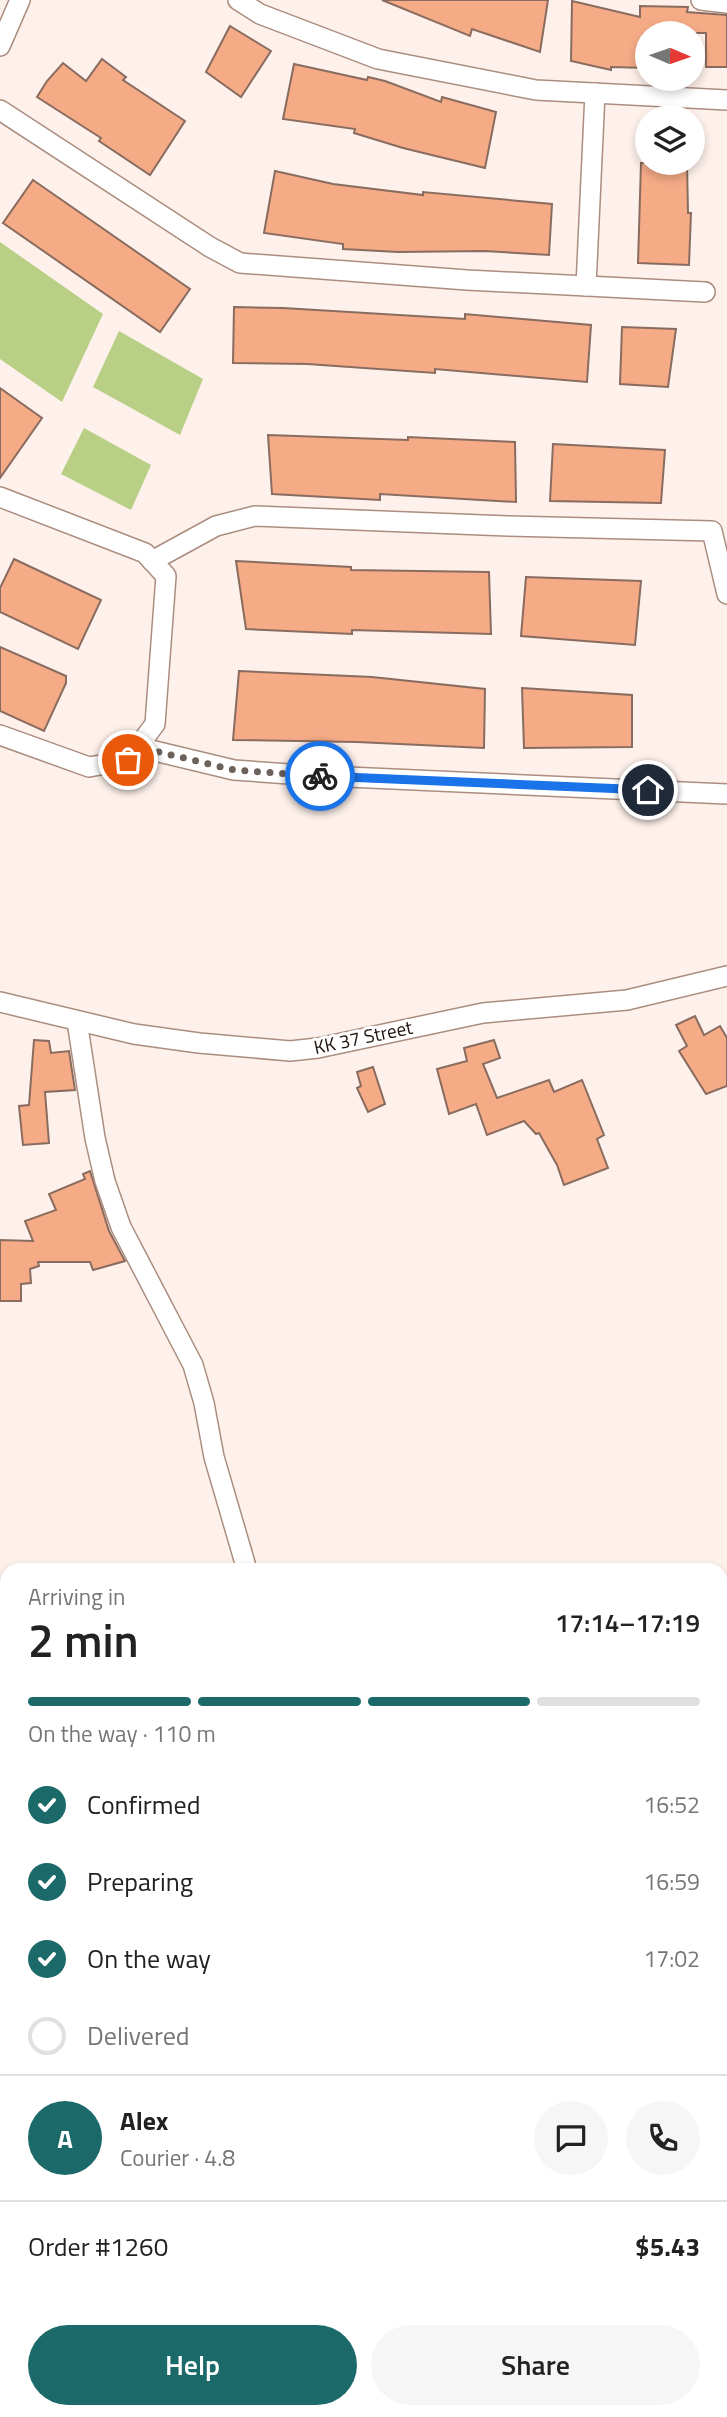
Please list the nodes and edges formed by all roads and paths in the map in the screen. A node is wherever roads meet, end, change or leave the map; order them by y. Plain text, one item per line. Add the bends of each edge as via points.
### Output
1 (20, 0) edge
2 (238, 0) edge
3 (701, 0) edge
4 (727, 3) edge
5 (0, 46) edge
6 (595, 93) junction
7 (727, 100) edge
8 (0, 110) edge
9 (586, 286) junction
10 (705, 292) dead end
11 (0, 497) edge
12 (152, 561) junction
13 (727, 594) edge
14 (0, 735) edge
15 (138, 747) junction
16 (727, 793) edge
17 (727, 976) edge
18 (0, 1002) edge
19 (77, 1021) junction
20 (245, 1563) edge

1 - 5 street
2 - 6 street via 260,14 379,59 537,90
3 - 4 street
6 - 7 street
6 - 9 street
8 - 9 street via 240,263
9 - 10 street
11 - 12 street via 145,553
12 - 13 street via 216,526 255,516 712,531
12 - 15 street via 166,576 155,724
14 - 15 street via 89,767 128,760
15 - 16 street via 234,770
17 - 19 street, KK 37 Street via 627,1000 483,1013 290,1051 199,1044
18 - 19 street, KK 37 Street
19 - 20 street via 105,1181 121,1227 193,1365

